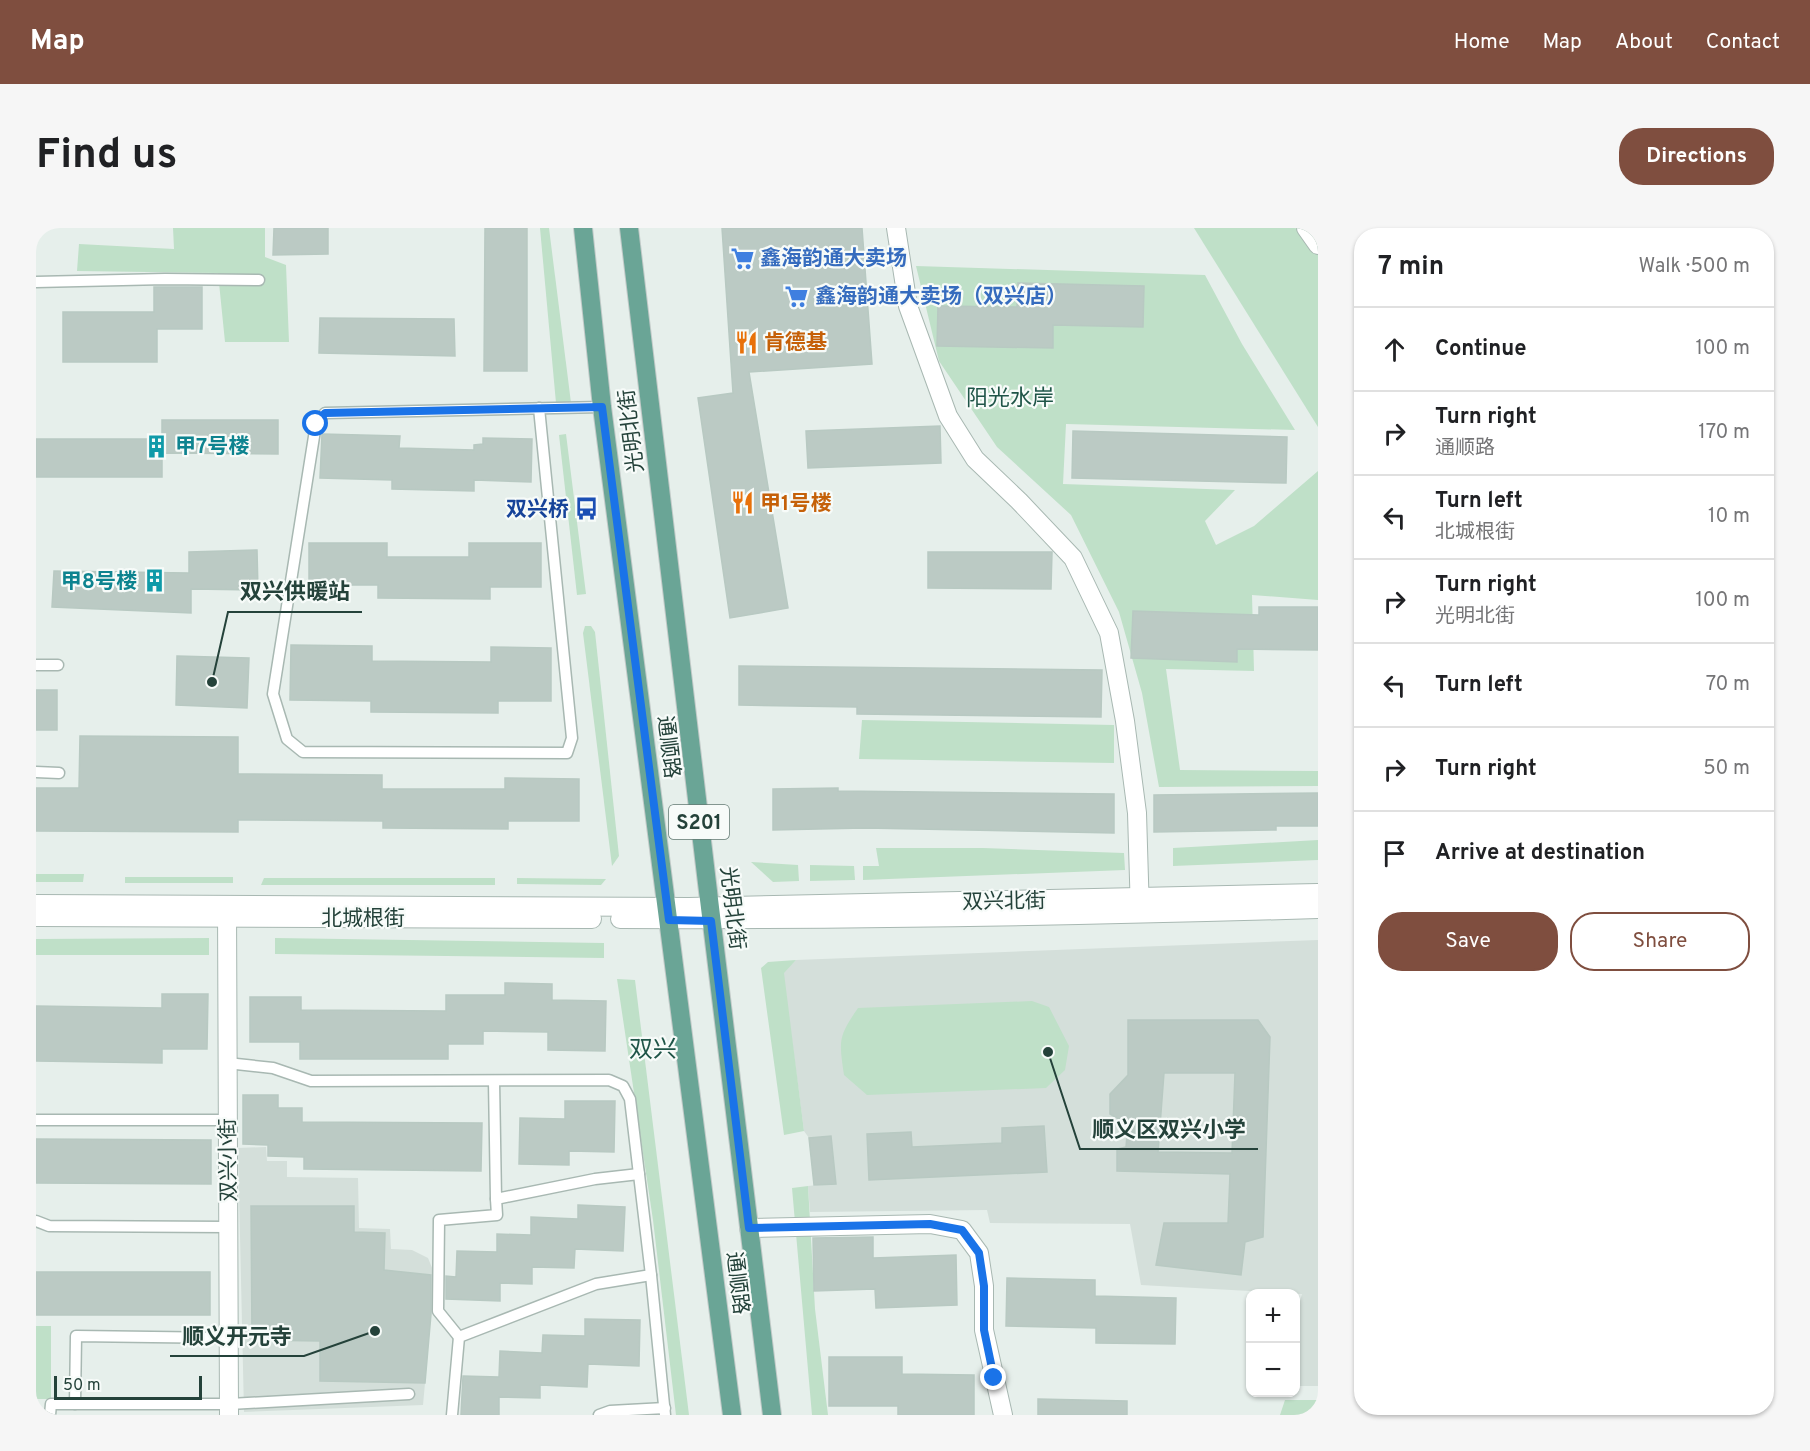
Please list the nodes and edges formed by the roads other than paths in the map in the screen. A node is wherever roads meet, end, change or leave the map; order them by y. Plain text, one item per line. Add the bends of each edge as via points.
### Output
1 (583, 228) edge
2 (629, 228) edge
3 (896, 228) edge
4 (1306, 228) edge
5 (1318, 245) edge
6 (259, 280) dead end
7 (36, 282) edge
8 (602, 407) junction
9 (538, 408) junction
10 (36, 665) edge
11 (58, 665) dead end
12 (36, 772) edge
13 (58, 772) dead end
14 (1318, 893) edge
15 (36, 904) edge
16 (1139, 906) junction
17 (1318, 909) edge
18 (226, 911) junction
19 (668, 914) junction
20 (690, 914) joint
21 (710, 914) junction
22 (36, 917) edge
23 (227, 1063) junction
24 (494, 1081) junction
25 (36, 1120) edge
26 (227, 1120) junction
27 (639, 1174) junction
28 (496, 1199) junction
29 (36, 1221) edge
30 (228, 1227) junction
31 (749, 1228) junction
32 (651, 1275) junction
33 (459, 1337) junction
34 (229, 1338) junction
35 (409, 1394) dead end
36 (75, 1404) junction
37 (229, 1410) edge
38 (665, 1411) edge
39 (50, 1415) edge
40 (452, 1415) edge
41 (599, 1415) edge
42 (732, 1415) edge
43 (772, 1415) edge
44 (1003, 1415) edge

1 - 8 main road, 通顺路 / S201
2 - 21 main road, 光明北街 / S201
3 - 16 street via 908,306 948,416 975,459 1072,558 1109,633 1137,813
4 - 5 street
6 - 7 lane
8 - 9 lane
8 - 19 main road, 通顺路 / S201
9 - 9 lane via 572,738 567,753 303,752 287,739 273,694 316,424 325,413
10 - 11 lane
12 - 13 lane
14 - 16 street, 双兴北街
15 - 18 street, 北城根街
16 - 17 street, 双兴北街
16 - 21 street, 双兴北街
18 - 19 street, 北城根街
18 - 22 street, 北城根街
18 - 23 street, 双兴小街
19 - 20 street, 北城根街
19 - 42 main road, 通顺路 / S201
20 - 21 street, 双兴北街
21 - 31 main road, 光明北街 / S201
23 - 24 lane via 273,1068 310,1082
23 - 26 street, 双兴小街
24 - 27 lane via 609,1080 623,1086 630,1099
24 - 28 lane
25 - 26 lane
26 - 30 street, 双兴小街
27 - 28 lane
27 - 32 lane
28 - 33 lane via 497,1215 440,1220 438,1311
29 - 30 lane via 49,1226
30 - 34 street, 双兴小街
31 - 43 main road, 光明北街 / S201
31 - 44 street via 930,1224 962,1230 979,1253 984,1330
32 - 33 lane via 596,1284
32 - 38 lane
33 - 40 lane
34 - 36 lane via 76,1336
34 - 37 street, 双兴小街
35 - 37 lane
36 - 37 lane
36 - 39 lane via 51,1404
38 - 41 lane via 610,1411

